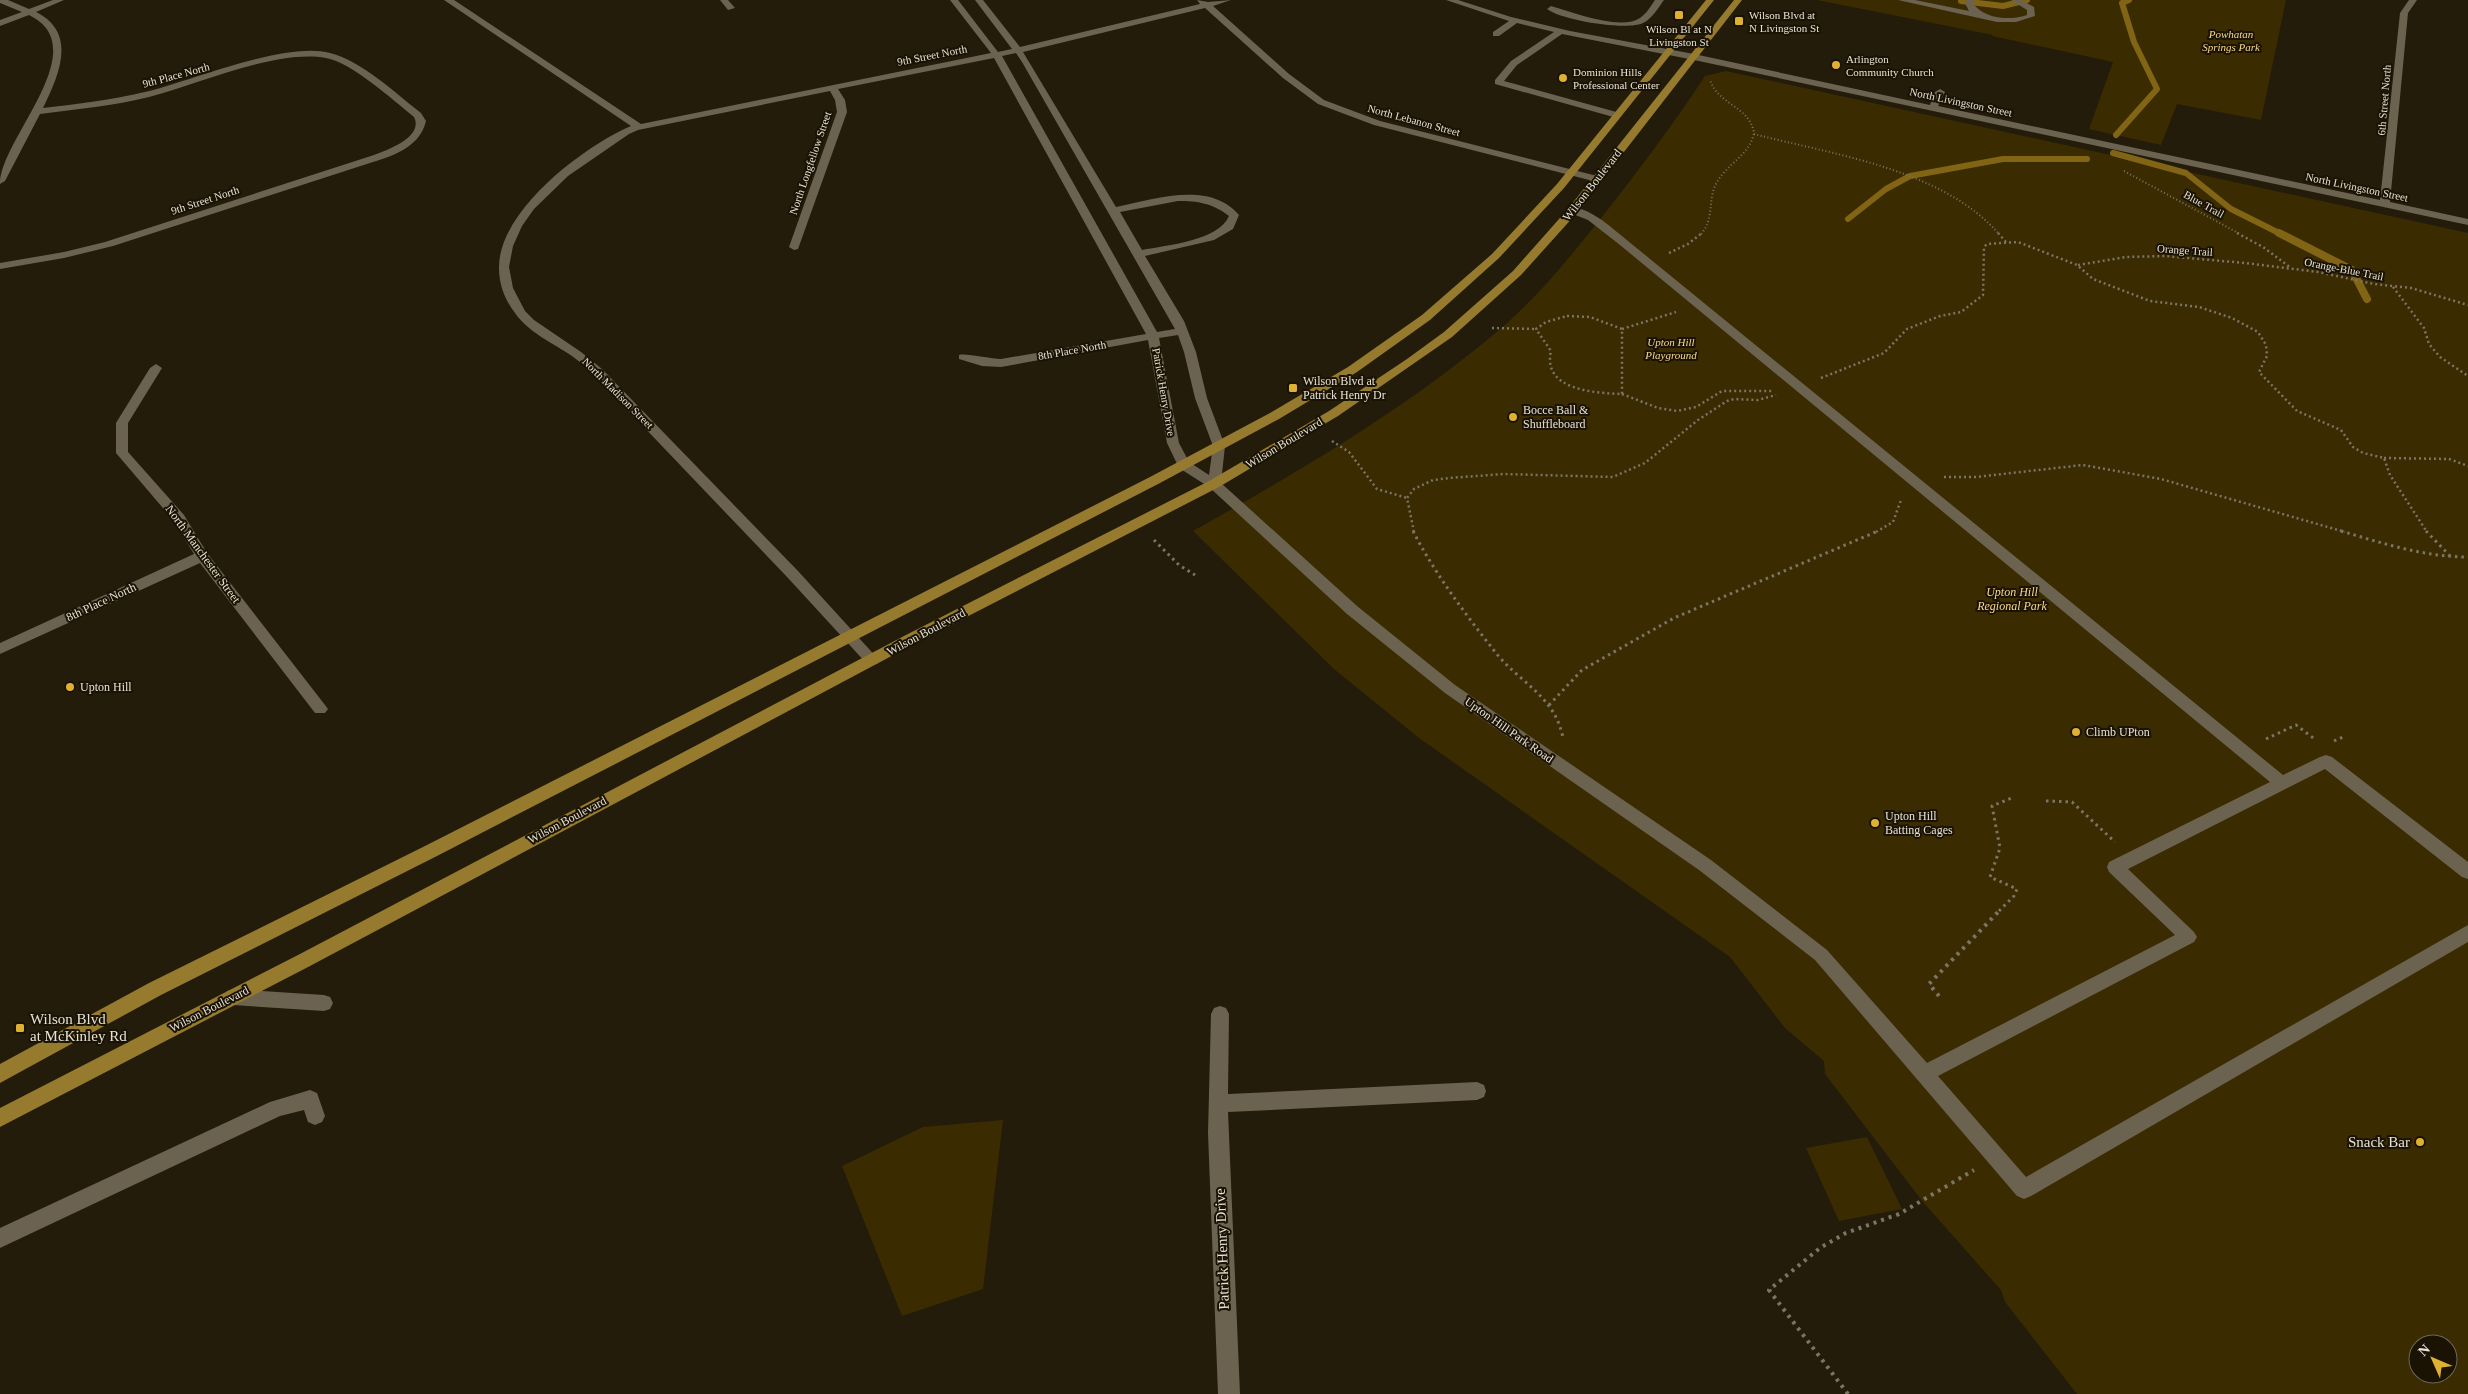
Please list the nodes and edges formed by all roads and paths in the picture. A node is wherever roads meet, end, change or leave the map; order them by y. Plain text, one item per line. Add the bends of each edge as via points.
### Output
1 (1, 0) edge
2 (60, 0) edge
3 (448, 0) edge
4 (724, 0) edge
5 (954, 0) edge
6 (979, 0) edge
7 (1227, 0) edge
8 (1450, 0) edge
9 (1555, 0) edge
10 (1660, 0) edge
11 (1710, 0) edge
12 (1738, 0) edge
13 (1902, 0) edge
14 (1972, 0) edge
15 (2015, 0) edge
16 (2414, 0) edge
17 (1203, 2) edge
18 (731, 8) dead end
19 (1551, 9) junction
20 (28, 12) junction
21 (1982, 15) junction
22 (1516, 20) junction
23 (1602, 21) junction
24 (0, 23) edge
25 (1537, 24) junction
26 (1562, 30) junction
27 (1496, 34) dead end
28 (1588, 36) junction
29 (1019, 50) junction
30 (1668, 52) junction
31 (998, 55) junction
32 (1694, 57) junction
33 (1711, 76) dead end
34 (833, 88) junction
35 (1940, 92) dead end
36 (1933, 108) junction
37 (36, 112) junction
38 (1617, 115) junction
39 (639, 127) junction
40 (1754, 134) junction
41 (411, 139) joint
42 (2123, 170) dead end
43 (1570, 172) junction
44 (1597, 179) junction
45 (0, 181) edge
46 (2385, 205) junction
47 (1115, 210) junction
48 (1572, 210) junction
49 (2468, 222) edge
50 (2007, 242) dead end
51 (794, 246) dead end
52 (1140, 254) junction
53 (1646, 262) junction
54 (2077, 265) dead end
55 (0, 266) edge
56 (2292, 268) junction
57 (2393, 286) junction
58 (1700, 305) junction
59 (2468, 305) edge
60 (1492, 328) dead end
61 (1536, 329) junction
62 (1622, 329) junction
63 (1182, 331) junction
64 (1153, 336) junction
65 (963, 357) dead end
66 (156, 368) dead end
67 (2468, 376) edge
68 (1796, 384) junction
69 (1622, 394) junction
70 (1332, 441) dead end
71 (1219, 446) junction
72 (2384, 458) dead end
73 (1184, 465) junction
74 (2468, 466) edge
75 (1214, 484) junction
76 (1407, 498) dead end
77 (1155, 541) dead end
78 (202, 556) junction
79 (1194, 575) dead end
80 (850, 635) junction
81 (0, 649) edge
82 (872, 660) junction
83 (320, 708) dead end
84 (2343, 737) dead end
85 (2329, 743) dead end
86 (2322, 746) dead end
87 (2242, 749) junction
88 (2283, 784) junction
89 (2014, 797) dead end
90 (2046, 801) dead end
91 (2093, 821) dead end
92 (2468, 872) edge
93 (2468, 932) edge
94 (1939, 996) dead end
95 (233, 997) junction
96 (324, 1003) dead end
97 (1220, 1014) dead end
98 (0, 1074) edge
99 (1924, 1074) junction
100 (1477, 1091) dead end
101 (1218, 1103) junction
102 (315, 1116) dead end
103 (0, 1118) edge
104 (1996, 1157) junction
105 (0, 1238) edge
106 (1229, 1394) edge
107 (1848, 1394) edge

1 - 20 street
2 - 20 street
3 - 39 street
4 - 18 street
5 - 31 street, Patrick Henry Drive
6 - 29 street
7 - 17 street, 9th Street North
8 - 22 street, North Livingston Street
9 - 19 street via 1550,4
10 - 23 street via 1641,21 1618,24
11 - 30 main road, Wilson Boulevard
12 - 32 main road, Wilson Boulevard
13 - 21 street
14 - 21 street via 1970,7
15 - 21 street via 2031,9 2031,16 2010,21
16 - 46 street, 6th Street North via 2404,13
17 - 29 street, 9th Street North
17 - 43 street, North Lebanon Street via 1286,76 1321,102 1377,123
19 - 23 street
19 - 25 street
20 - 24 street
20 - 37 street via 50,25 57,40 54,74
22 - 25 street, North Livingston Street
22 - 27 street
23 - 28 street
25 - 26 street, North Livingston Street
26 - 28 street, North Livingston Street
26 - 38 street via 1514,63 1498,82
28 - 30 street, North Livingston Street
29 - 31 street, 9th Street North
29 - 47 street
30 - 32 street, North Livingston Street
30 - 38 main road, Wilson Boulevard
31 - 34 street, 9th Street North
31 - 64 street, Patrick Henry Drive
32 - 36 street, North Livingston Street
32 - 44 main road, Wilson Boulevard
33 - 40 path via 1711,88 1740,107 1752,124
34 - 39 street, 9th Street North
34 - 51 street, North Longfellow Street via 842,112
35 - 36 street
36 - 46 street, North Livingston Street
37 - 41 street, 9th Place North via 145,95 278,56 321,54 346,61 417,115 421,125
37 - 45 street
38 - 43 main road, Wilson Boulevard
39 - 80 street, North Madison Street via 619,136 570,169 526,213 504,263 504,278 511,300 529,323 589,364
40 - 50 path via 1893,170 1937,186 1969,207
40 - 53 path via 1751,146 1715,184 1706,229 1698,238
41 - 55 street, 9th Street North via 380,156 127,238 64,255
42 - 56 path, Blue Trail via 2263,247
43 - 44 street, North Lebanon Street
43 - 71 main road, Wilson Boulevard via 1501,251 1461,289 1383,352
44 - 48 main road, Wilson Boulevard
46 - 49 street, North Livingston Street
47 - 52 street
47 - 52 street via 1176,199 1207,198 1226,206 1234,215 1229,227 1210,238
48 - 53 street via 1592,218
48 - 75 main road, Wilson Boulevard via 1517,273 1410,364
52 - 63 street
53 - 58 street
54 - 56 path, Orange Trail via 2126,257 2165,256
56 - 57 path, Orange-Blue Trail
57 - 59 path via 2428,292
57 - 67 path via 2424,328 2428,344 2440,357
58 - 62 path
58 - 68 street
60 - 61 path
61 - 62 path via 1565,316 1579,315 1602,318
61 - 69 path via 1551,351 1548,365 1557,378 1574,388
62 - 69 path
63 - 64 street, 8th Place North
63 - 71 street
64 - 65 street, 8th Place North via 1001,363
64 - 73 street, Patrick Henry Drive via 1173,443
66 - 78 street, North Manchester Street via 122,423 122,453 179,518
68 - 69 path via 1767,393 1722,392 1696,408 1680,410 1657,408
68 - 87 street
70 - 76 path via 1349,452 1377,489
71 - 73 main road, Wilson Boulevard
71 - 75 street
72 - 74 path via 2449,459
73 - 75 street
73 - 80 main road, Wilson Boulevard
75 - 82 main road, Wilson Boulevard
75 - 99 street, Upton Hill Park Road via 1352,610 1450,689 1705,865 1821,954
77 - 79 path
78 - 81 street, 8th Place North
78 - 83 street, North Manchester Street
80 - 82 street, North Madison Street
80 - 98 main road, Wilson Boulevard via 155,989
82 - 95 main road, Wilson Boulevard
84 - 85 path
86 - 87 path via 2296,725
87 - 88 street
88 - 92 street via 2326,761
88 - 99 street via 2115,867 2188,937
89 - 94 path via 1992,806 2000,848 1990,877 2017,889 2014,896 1929,984
90 - 91 path via 2072,802
93 - 104 street, Upton Hill Park Road via 2024,1189
95 - 96 street
95 - 103 main road, Wilson Boulevard
97 - 101 street, Patrick Henry Drive
99 - 104 street, Upton Hill Park Road
100 - 101 street
101 - 106 street, Patrick Henry Drive
102 - 105 street via 310,1099 277,1108
104 - 107 path via 1900,1214 1837,1238 1791,1270 1769,1290

